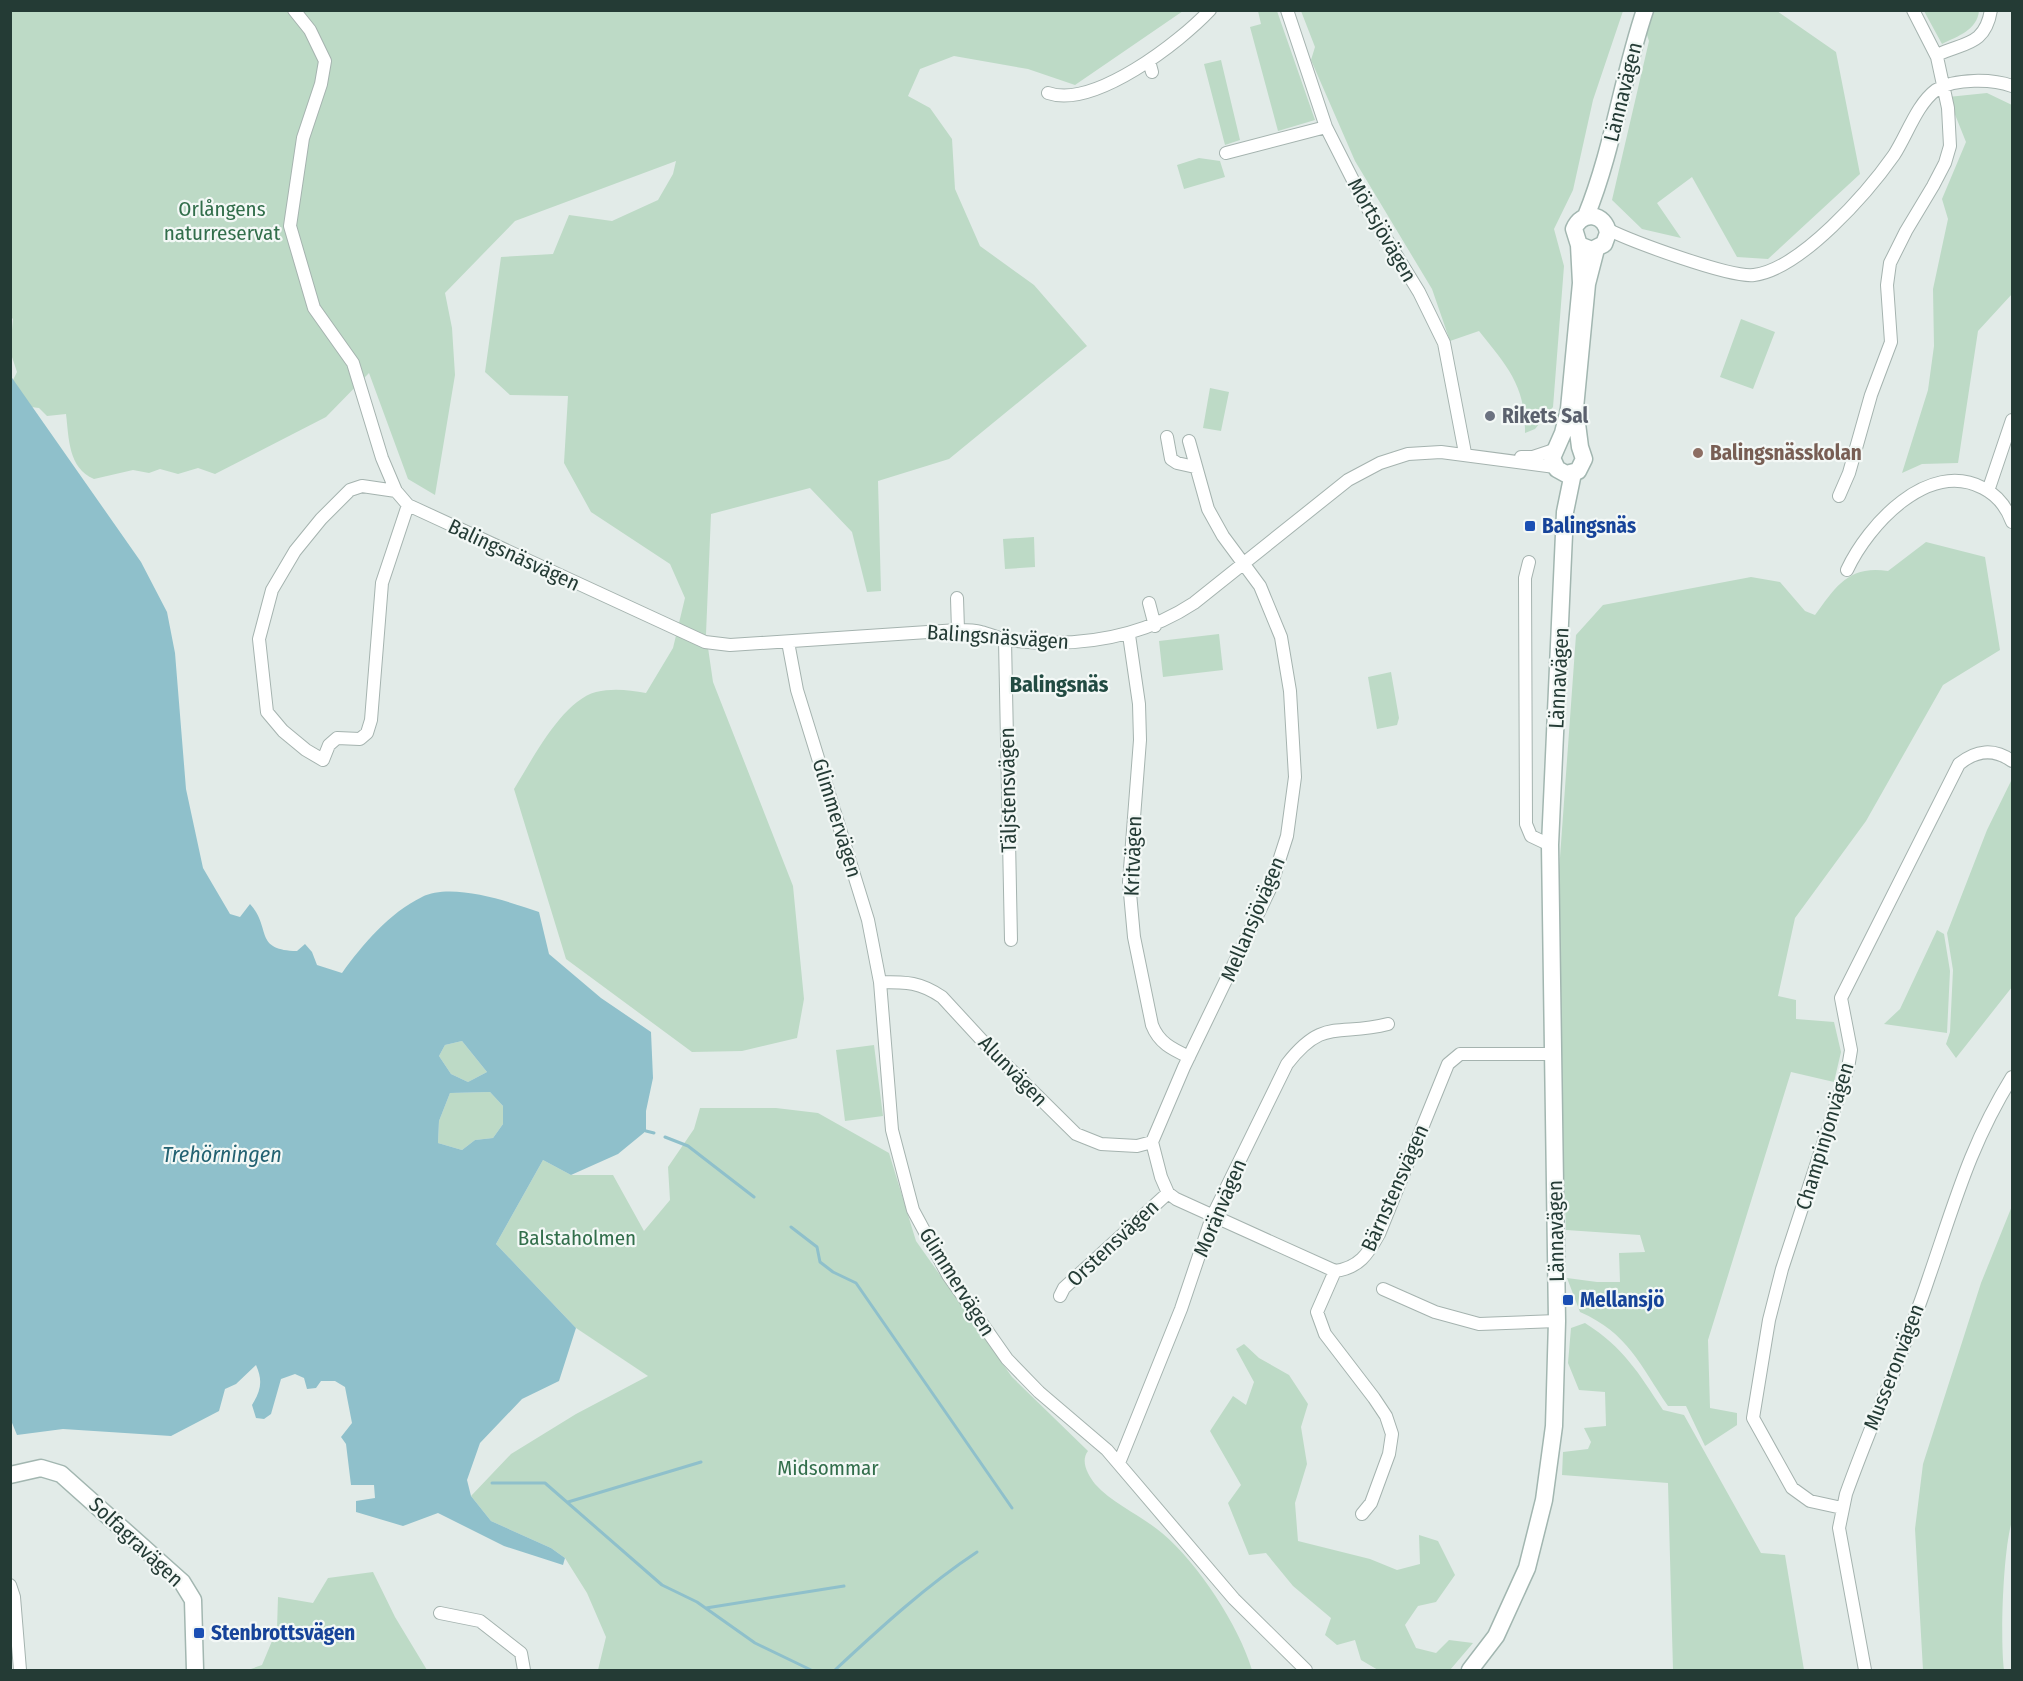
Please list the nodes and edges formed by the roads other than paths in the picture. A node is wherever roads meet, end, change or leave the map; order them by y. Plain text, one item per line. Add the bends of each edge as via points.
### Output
1 (294, 10) edge
2 (1210, 10) edge
3 (1287, 10) edge
4 (1646, 10) edge
5 (1913, 10) edge
6 (1991, 10) edge
7 (1936, 55) junction
8 (2013, 86) edge
9 (1944, 87) junction
10 (1048, 93) dead end
11 (1326, 127) junction
12 (1226, 153) dead end
13 (1598, 222) junction
14 (1629, 240) junction
15 (1578, 245) junction
16 (1598, 248) junction
17 (2013, 420) edge
18 (1167, 437) dead end
19 (1189, 441) dead end
20 (1580, 447) junction
21 (1465, 453) junction
22 (1560, 461) junction
23 (1195, 467) junction
24 (396, 491) junction
25 (1988, 491) junction
26 (1839, 496) dead end
27 (408, 505) junction
28 (2013, 522) edge
29 (1529, 562) dead end
30 (1243, 563) junction
31 (1847, 570) dead end
32 (957, 598) dead end
33 (1149, 603) dead end
34 (1155, 626) junction
35 (958, 630) junction
36 (1129, 635) junction
37 (1005, 640) junction
38 (788, 642) junction
39 (2013, 761) edge
40 (1550, 845) junction
41 (1011, 940) dead end
42 (880, 982) junction
43 (1388, 1024) dead end
44 (1551, 1054) junction
45 (1189, 1057) junction
46 (2013, 1077) edge
47 (1152, 1142) junction
48 (1168, 1192) junction
49 (1212, 1217) junction
50 (1335, 1271) junction
51 (1383, 1288) dead end
52 (1060, 1296) dead end
53 (1557, 1321) junction
54 (1119, 1463) junction
55 (10, 1475) edge
56 (1842, 1508) junction
57 (1362, 1514) dead end
58 (10, 1585) edge
59 (440, 1613) dead end
60 (20, 1671) edge
61 (195, 1671) edge
62 (524, 1671) edge
63 (1306, 1671) edge
64 (1470, 1671) edge
65 (1865, 1671) edge

1 - 24 street, Balingsnäsvägen via 310,30 325,61 303,138 290,226 314,308 352,363
2 - 10 street via 1151,67 1082,93
3 - 11 street, Mörtsjövägen
4 - 13 main road, Lännavägen via 1603,174
5 - 7 street
6 - 7 street via 1987,28 1978,39
7 - 9 street
8 - 9 street via 1982,82
9 - 14 street via 1928,98 1894,154 1854,206 1779,267 1756,275 1733,273
9 - 26 street via 1950,146 1937,178 1890,263 1887,285 1891,342 1871,394 1850,473
11 - 12 street
11 - 21 street, Mörtsjövägen via 1444,343
13 - 14 street
13 - 15 main road, Lännavägen via 1580,220 1574,229
13 - 16 main road, Lännavägen via 1606,240
14 - 16 street
15 - 16 main road
15 - 22 main road, Lännavägen via 1581,283
16 - 20 main road, Lännavägen via 1587,284 1575,408
17 - 25 street
18 - 23 street via 1172,459
19 - 23 street, Mellansjövägen
20 - 22 main road via 1569,442
20 - 22 main road, Lännavägen via 1583,463
21 - 22 street, Balingsnäsvägen via 1488,458
21 - 30 street, Balingsnäsvägen via 1408,454 1368,468
22 - 40 main road, Lännavägen via 1565,512
23 - 30 street, Mellansjövägen via 1214,520
24 - 27 street, Balingsnäsvägen
24 - 27 street via 362,486 350,490 295,551 272,590 259,639 267,712 306,750 323,760 337,738 360,739 367,733 382,583
25 - 28 street
25 - 31 street via 1968,482 1950,480 1922,488 1862,541
27 - 38 street, Balingsnäsvägen via 705,642
29 - 40 street, Lännavägen via 1526,824 1531,836
30 - 34 street, Balingsnäsvägen via 1194,603
30 - 45 street, Mellansjövägen via 1267,598 1281,637 1290,691 1295,777 1280,862
32 - 35 street
33 - 34 street
34 - 36 street, Balingsnäsvägen
35 - 37 street, Balingsnäsvägen via 980,631
35 - 38 street, Balingsnäsvägen
36 - 37 street, Balingsnäsvägen via 1064,643
36 - 45 street, Kritvägen via 1140,740 1129,882 1134,937 1156,1036
37 - 41 street, Täljstensvägen
38 - 42 street, Glimmervägen via 797,690 868,920
39 - 56 street, Champinjonvägen via 1999,753 1983,752 1959,764 1841,999 1851,1050 1848,1068 1782,1269 1769,1320 1753,1418 1792,1488 1810,1501
40 - 44 main road, Lännavägen
42 - 47 street, Alunvägen via 926,986 942,997 1062,1121 1086,1140 1137,1146
42 - 54 street, Glimmervägen via 892,1130 913,1210 948,1275 1007,1359
43 - 49 street, Moränvägen via 1368,1030 1325,1031 1298,1050 1287,1064
44 - 50 street, Bärnstensvägen via 1460,1054 1448,1064 1379,1234 1357,1266
44 - 53 main road, Lännavägen
45 - 47 street, Mellansjövägen
46 - 56 street, Musseronvägen via 1988,1117 1968,1161 1929,1278
47 - 48 street
48 - 49 street
48 - 52 street, Orstensvägen
49 - 50 street
49 - 54 street, Moränvägen via 1181,1309
50 - 57 street via 1317,1312 1325,1334 1374,1398 1392,1434 1371,1503
51 - 53 street via 1435,1312 1479,1324
53 - 64 main road, Lännavägen via 1554,1426 1541,1511 1527,1568 1496,1636
54 - 63 street, Glimmervägen via 1233,1599
55 - 61 main road, Solfagravägen via 42,1468 61,1474 182,1582 193,1600
56 - 65 street, Musseronvägen via 1842,1551
58 - 60 street
59 - 62 street via 480,1621 521,1653

